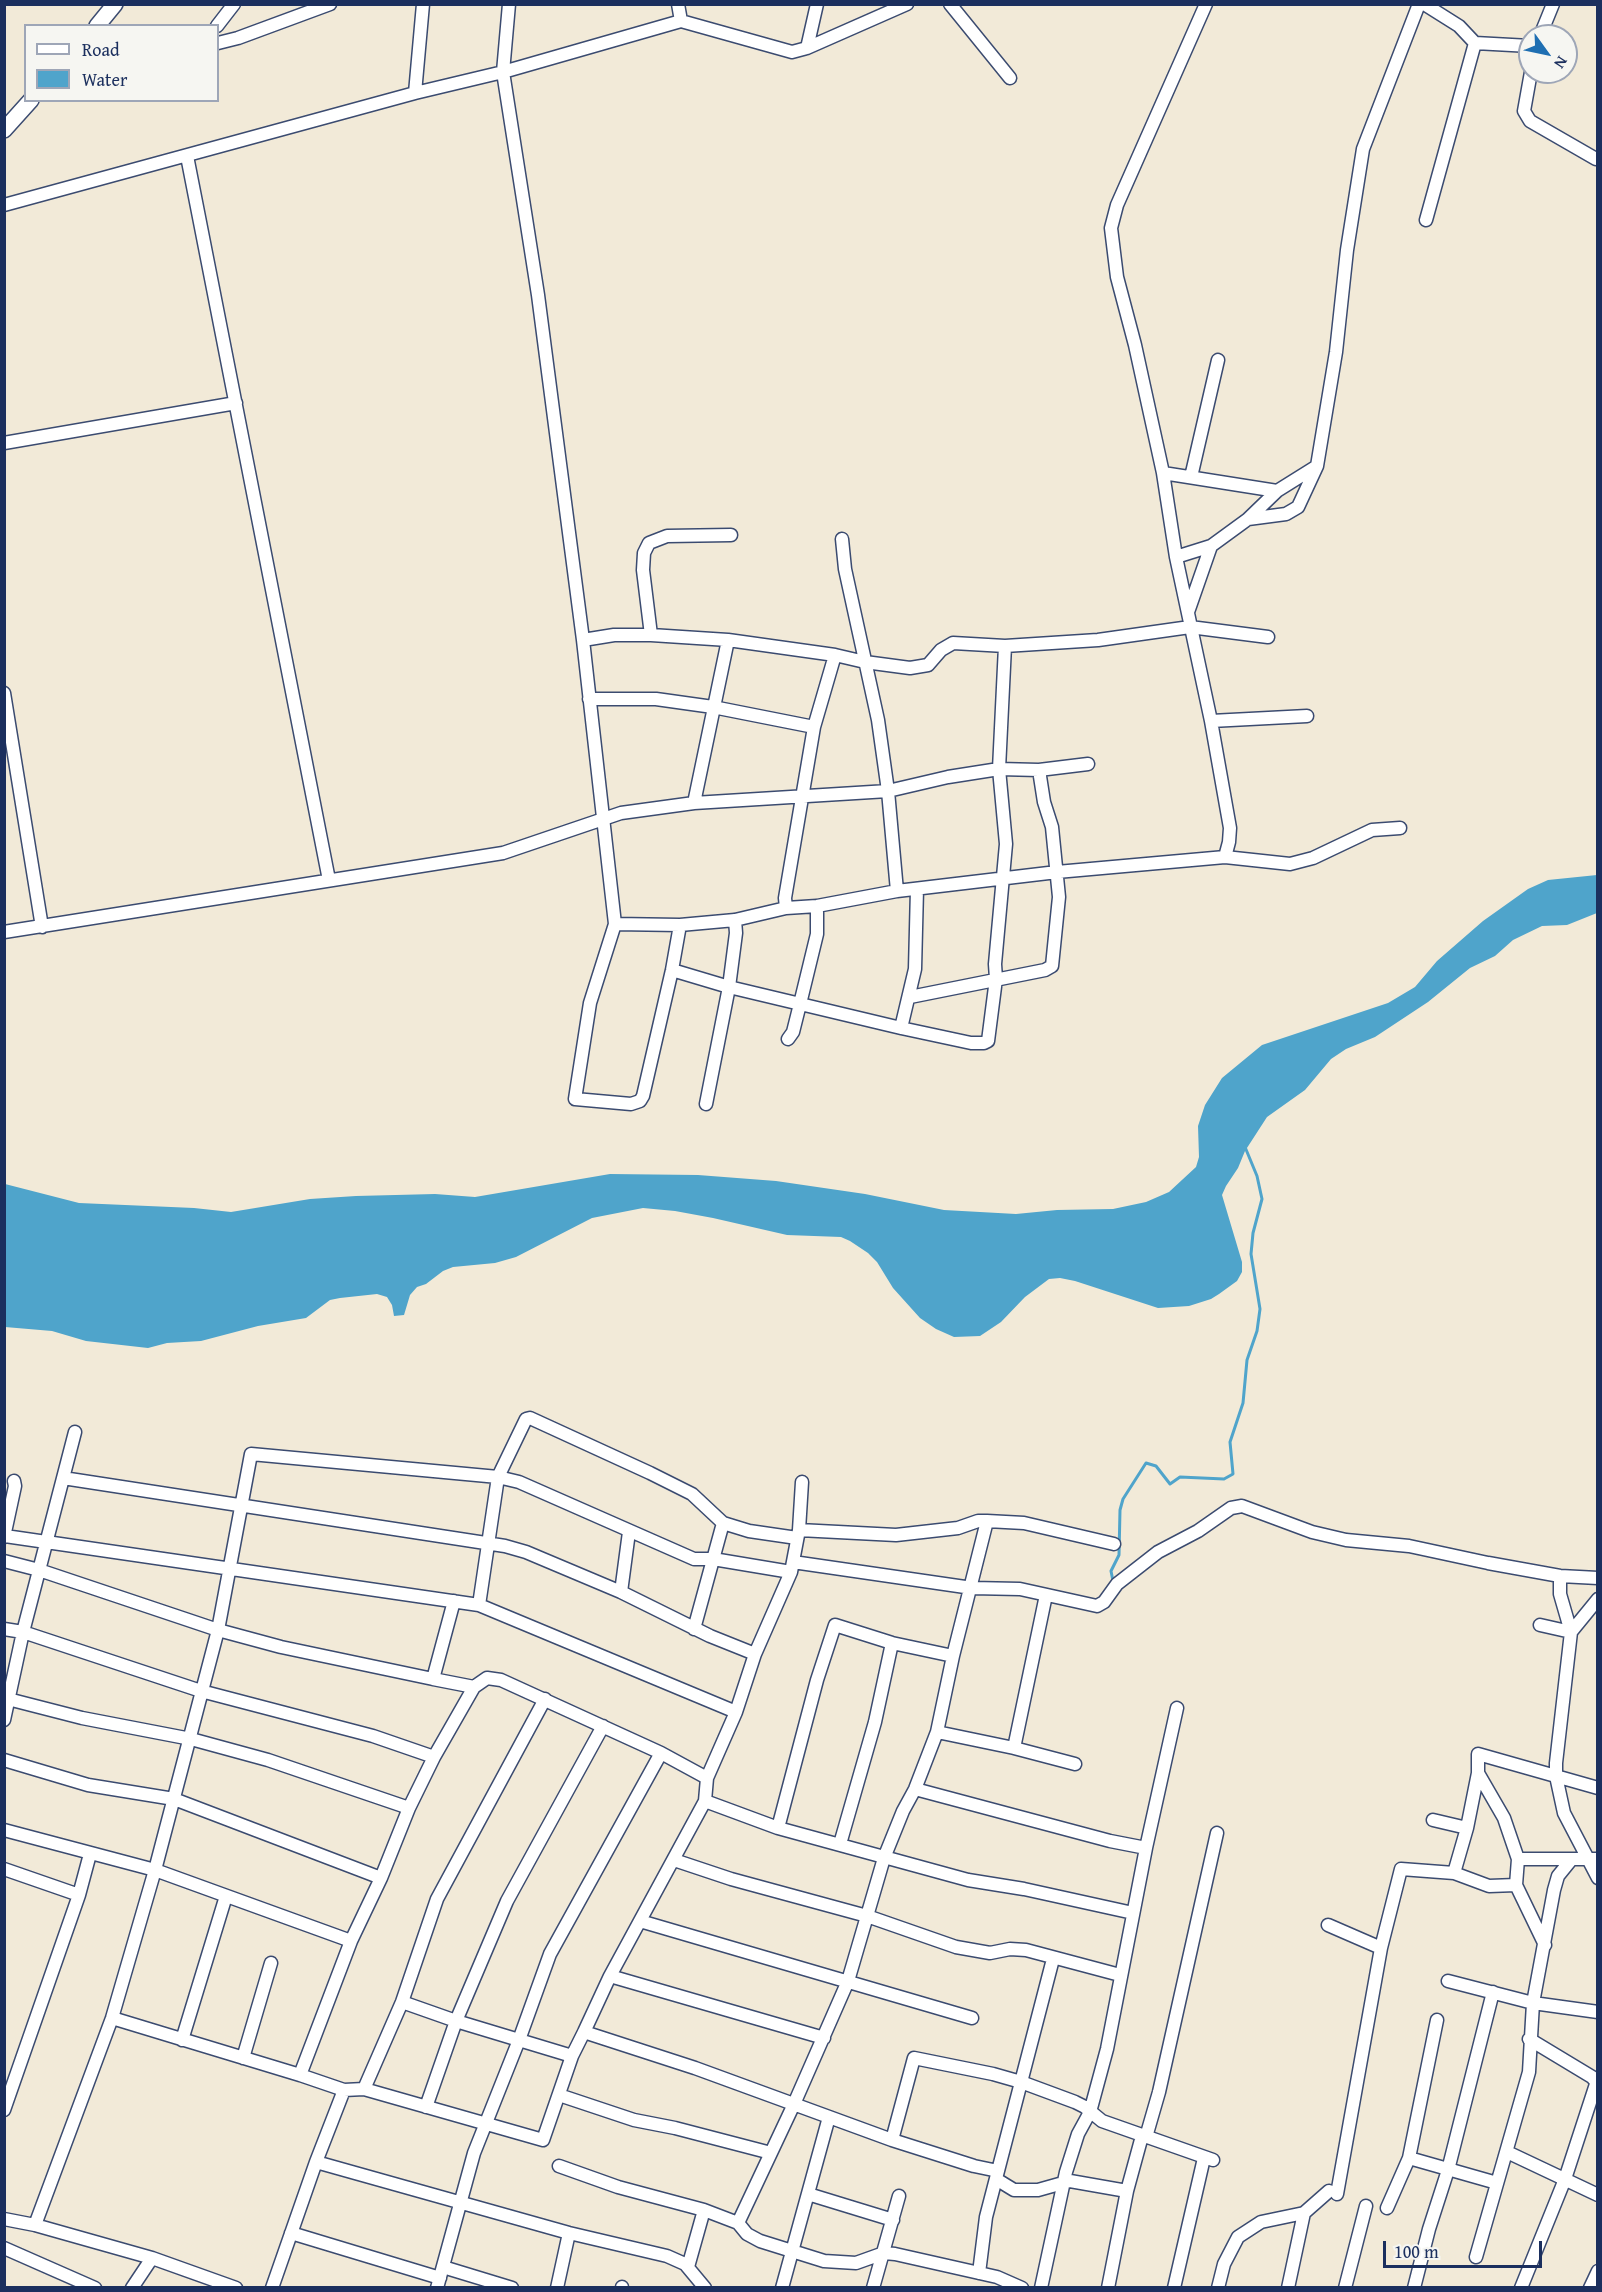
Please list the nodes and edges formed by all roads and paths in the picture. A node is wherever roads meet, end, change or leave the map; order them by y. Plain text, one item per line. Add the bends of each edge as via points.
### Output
1 (115, 4) edge
2 (234, 4) edge
3 (330, 4) edge
4 (423, 4) edge
5 (509, 4) edge
6 (678, 4) edge
7 (817, 4) edge
8 (907, 4) edge
9 (950, 4) edge
10 (1206, 4) edge
11 (1419, 4) edge
12 (1424, 4) edge
13 (1552, 4) edge
14 (681, 21) junction
15 (99, 24) edge
16 (219, 24) edge
17 (1544, 24) edge
18 (219, 43) edge
19 (1476, 43) junction
20 (1518, 45) edge
21 (807, 48) junction
22 (503, 72) junction
23 (1010, 78) dead end
24 (1529, 84) edge
25 (416, 93) junction
26 (29, 102) edge
27 (4, 130) edge
28 (187, 156) junction
29 (1597, 157) edge
30 (4, 205) edge
31 (1426, 220) dead end
32 (1218, 360) dead end
33 (236, 403) junction
34 (4, 443) edge
35 (1317, 466) junction
36 (1163, 473) junction
37 (1191, 477) junction
38 (1277, 491) junction
39 (1248, 519) junction
40 (731, 535) dead end
41 (842, 539) dead end
42 (1211, 546) junction
43 (1176, 557) junction
44 (1187, 613) junction
45 (1190, 627) junction
46 (651, 635) junction
47 (1268, 637) dead end
48 (583, 640) junction
49 (728, 640) junction
50 (1005, 646) junction
51 (835, 655) junction
52 (866, 662) junction
53 (4, 693) edge
54 (589, 699) junction
55 (713, 707) junction
56 (6, 714) edge
57 (1307, 716) dead end
58 (1211, 721) junction
59 (814, 727) junction
60 (1088, 764) dead end
61 (999, 769) junction
62 (1039, 770) junction
63 (888, 791) junction
64 (802, 796) junction
65 (694, 803) junction
66 (602, 820) junction
67 (1400, 828) dead end
68 (1225, 857) junction
69 (1057, 872) junction
70 (329, 880) junction
71 (1004, 880) junction
72 (917, 889) junction
73 (897, 891) junction
74 (817, 906) junction
75 (786, 908) junction
76 (735, 920) junction
77 (615, 924) junction
78 (680, 925) junction
79 (42, 927) junction
80 (4, 932) edge
81 (672, 970) junction
82 (996, 979) junction
83 (729, 987) junction
84 (909, 997) junction
85 (800, 1004) junction
86 (901, 1028) junction
87 (788, 1039) dead end
88 (706, 1104) dead end
89 (75, 1432) dead end
90 (498, 1477) junction
91 (63, 1478) junction
92 (14, 1481) dead end
93 (802, 1482) dead end
94 (241, 1506) junction
95 (987, 1521) junction
96 (723, 1523) junction
97 (629, 1532) junction
98 (798, 1534) junction
99 (5, 1537) edge
100 (46, 1542) junction
101 (489, 1542) junction
102 (1114, 1544) dead end
103 (713, 1560) junction
104 (4, 1561) edge
105 (792, 1567) junction
106 (39, 1570) junction
107 (229, 1570) junction
108 (1560, 1576) junction
109 (1598, 1578) edge
110 (972, 1588) junction
111 (621, 1592) junction
112 (1046, 1595) junction
113 (1598, 1599) edge
114 (454, 1601) junction
115 (479, 1605) junction
116 (1540, 1625) dead end
117 (4, 1629) edge
118 (694, 1629) junction
119 (218, 1630) junction
120 (23, 1632) junction
121 (1571, 1632) junction
122 (892, 1643) junction
123 (755, 1654) junction
124 (953, 1656) junction
125 (434, 1679) junction
126 (474, 1687) junction
127 (201, 1691) junction
128 (7, 1698) edge
129 (545, 1699) junction
130 (1177, 1708) dead end
131 (736, 1712) junction
132 (4, 1720) edge
133 (603, 1726) junction
134 (937, 1732) junction
135 (191, 1739) junction
136 (1014, 1748) junction
137 (661, 1753) junction
138 (434, 1757) junction
139 (4, 1760) edge
140 (1075, 1764) dead end
141 (1478, 1773) junction
142 (1556, 1776) junction
143 (707, 1778) junction
144 (1598, 1788) edge
145 (915, 1789) junction
146 (174, 1799) junction
147 (705, 1801) junction
148 (409, 1808) junction
149 (1433, 1820) dead end
150 (778, 1828) junction
151 (1467, 1828) junction
152 (4, 1830) edge
153 (1217, 1833) dead end
154 (840, 1844) junction
155 (1146, 1848) junction
156 (90, 1854) junction
157 (884, 1858) junction
158 (1518, 1859) junction
159 (1592, 1859) edge
160 (674, 1860) junction
161 (1571, 1860) junction
162 (4, 1869) edge
163 (155, 1870) junction
164 (1454, 1873) junction
165 (381, 1878) junction
166 (1598, 1878) edge
167 (1516, 1885) junction
168 (79, 1895) junction
169 (226, 1896) junction
170 (1133, 1913) junction
171 (867, 1916) junction
172 (640, 1921) junction
173 (1328, 1925) dead end
174 (351, 1941) junction
175 (1545, 1945) junction
176 (1381, 1948) junction
177 (1053, 1959) junction
178 (271, 1962) dead end
179 (1120, 1975) junction
180 (610, 1976) junction
181 (848, 1981) junction
182 (1448, 1981) dead end
183 (1493, 1992) junction
184 (402, 2002) junction
185 (1533, 2002) junction
186 (1598, 2012) edge
187 (112, 2018) junction
188 (972, 2018) dead end
189 (1437, 2020) dead end
190 (456, 2021) junction
191 (584, 2032) junction
192 (824, 2038) junction
193 (1529, 2039) junction
194 (182, 2040) junction
195 (519, 2040) junction
196 (572, 2056) junction
197 (243, 2058) junction
198 (300, 2075) junction
199 (1021, 2082) junction
200 (1597, 2084) edge
201 (364, 2089) junction
202 (344, 2090) junction
203 (559, 2095) junction
204 (794, 2104) junction
205 (426, 2107) junction
206 (4, 2110) edge
207 (1090, 2112) junction
208 (829, 2117) junction
209 (485, 2123) junction
210 (1144, 2136) junction
211 (892, 2140) junction
212 (1507, 2152) junction
213 (771, 2154) junction
214 (1409, 2158) junction
215 (316, 2162) junction
216 (559, 2166) dead end
217 (1448, 2170) junction
218 (997, 2175) junction
219 (1565, 2179) junction
220 (1497, 2182) junction
221 (1063, 2183) junction
222 (1127, 2191) junction
223 (808, 2194) junction
224 (1598, 2195) edge
225 (899, 2196) dead end
226 (459, 2203) junction
227 (1366, 2206) dead end
228 (1387, 2208) dead end
229 (704, 2210) junction
230 (1304, 2213) junction
231 (4, 2219) edge
232 (892, 2220) junction
233 (738, 2223) junction
234 (35, 2224) junction
235 (291, 2233) junction
236 (569, 2233) junction
237 (4, 2248) edge
238 (792, 2252) junction
239 (884, 2253) junction
240 (1476, 2257) dead end
241 (152, 2258) junction
242 (688, 2267) junction
243 (1598, 2271) edge
244 (979, 2273) junction
245 (440, 2277) edge
246 (69, 2282) edge
247 (95, 2288) edge
248 (132, 2288) edge
249 (236, 2288) edge
250 (272, 2288) edge
251 (512, 2288) edge
252 (557, 2288) edge
253 (705, 2288) edge
254 (782, 2288) edge
255 (873, 2288) edge
256 (1022, 2288) edge
257 (1041, 2288) edge
258 (1108, 2288) edge
259 (1174, 2288) edge
260 (1218, 2288) edge
261 (1288, 2288) edge
262 (1345, 2288) edge
263 (1414, 2288) edge
264 (1521, 2288) edge
265 (1590, 2288) edge

1 - 15 main road
2 - 16 street
3 - 18 street
4 - 25 street
5 - 22 street
6 - 14 street
7 - 21 street
8 - 21 street
9 - 23 street
10 - 36 street via 1117,205 1111,228 1117,277
11 - 35 street via 1363,149
12 - 19 street via 1459,26
13 - 17 street
14 - 21 street via 792,52
14 - 22 street
19 - 20 street
19 - 31 street
22 - 25 street
22 - 48 street via 538,295
24 - 29 street via 1524,111 1530,121
25 - 28 street
26 - 27 main road
28 - 30 street
28 - 33 street
32 - 37 street
33 - 34 street
33 - 70 street
35 - 38 street
35 - 39 street via 1298,507 1286,514
36 - 37 street
36 - 43 street
37 - 38 street
38 - 39 street
39 - 42 street
40 - 46 street via 667,536 649,543 644,553 644,570
41 - 52 street
42 - 43 street
42 - 44 street
43 - 44 street
44 - 45 street
45 - 47 street
45 - 50 street via 1098,640
45 - 58 street
46 - 48 street
46 - 49 street
48 - 54 street
49 - 51 street
49 - 55 street
50 - 52 street via 953,644 921,667
50 - 61 street
51 - 52 street
51 - 59 street
52 - 63 street
53 - 56 street
54 - 55 street via 656,699
54 - 66 street
55 - 59 street
55 - 65 street
56 - 79 street
57 - 58 street
58 - 68 street via 1230,828
59 - 64 street
60 - 62 street
61 - 62 street
61 - 63 street
61 - 71 street via 1006,844
62 - 69 street
63 - 64 street
63 - 73 street
64 - 65 street
64 - 75 street
65 - 66 street via 621,813
66 - 70 street via 502,853
66 - 77 street
67 - 68 street via 1372,830 1313,858 1290,864
68 - 69 street
69 - 71 street
69 - 82 street via 1059,897 1052,966
70 - 79 street
71 - 72 street
71 - 82 street
72 - 73 street
72 - 84 street via 915,969
73 - 74 street
74 - 75 street
74 - 85 street via 817,934
75 - 76 street
76 - 78 street
76 - 83 street
77 - 78 street
77 - 81 street via 590,1003 575,1100 631,1104 640,1101
78 - 81 street
79 - 80 street
81 - 83 street
82 - 84 street
82 - 86 street via 988,1041 971,1043
83 - 85 street
83 - 88 street
84 - 86 street
85 - 86 street
85 - 87 street
89 - 91 street
90 - 94 street via 251,1454
90 - 96 street via 526,1419 531,1418 692,1494
90 - 97 street via 519,1482
90 - 101 street
91 - 94 street
91 - 100 street
92 - 99 street
93 - 98 street
94 - 101 street
94 - 107 street
95 - 98 street via 896,1535
95 - 102 street via 1024,1523
95 - 110 street
96 - 98 street via 748,1531
96 - 103 street
97 - 103 street via 694,1559
97 - 111 street
98 - 105 street
99 - 100 street
100 - 106 street
100 - 107 street
101 - 111 street via 526,1552
101 - 115 street
103 - 105 street
103 - 118 street
104 - 106 street
105 - 110 street
105 - 123 street
106 - 119 street
106 - 120 street
107 - 114 street
107 - 119 street
108 - 109 street
108 - 112 street via 1409,1546 1347,1540 1312,1532 1242,1506 1231,1508 1149,1558 1097,1606
108 - 121 street via 1560,1594
110 - 112 street via 1020,1589
110 - 124 street
111 - 118 street
112 - 136 street
113 - 121 street
114 - 115 street
114 - 125 street
115 - 131 street
116 - 121 street
117 - 120 street
118 - 123 street
119 - 125 street
119 - 127 street
120 - 127 street
120 - 128 street
121 - 142 street
122 - 124 street
122 - 150 street via 835,1624
122 - 154 street
123 - 131 street
124 - 134 street
125 - 126 street
126 - 129 street via 487,1678 501,1680
126 - 138 street
127 - 135 street
127 - 138 street via 372,1736
128 - 132 street
128 - 135 street via 82,1718
129 - 133 street
129 - 184 street via 437,1899
130 - 155 street
131 - 143 street
133 - 137 street
133 - 190 street via 507,1901
134 - 136 street
134 - 145 street
135 - 146 street
135 - 148 street via 268,1760
136 - 140 street
137 - 143 street
137 - 195 street via 550,1954
138 - 148 street
139 - 146 street via 88,1785
141 - 142 street via 1479,1754
141 - 151 street
141 - 158 street via 1504,1818
142 - 144 street
142 - 159 street via 1564,1813
143 - 147 street
145 - 155 street
145 - 157 street
146 - 163 street
146 - 165 street
147 - 150 street
147 - 160 street
148 - 165 street
149 - 151 street
150 - 154 street
151 - 164 street
152 - 156 street
153 - 210 street via 1159,2092
154 - 157 street
155 - 170 street
156 - 163 street
156 - 168 street
157 - 170 street via 968,1880
157 - 171 street
158 - 161 street
158 - 167 street
159 - 161 street
159 - 166 street
160 - 171 street
160 - 172 street
161 - 175 street via 1558,1876
162 - 168 street
163 - 169 street
163 - 187 street
164 - 167 street via 1489,1886
164 - 176 street via 1401,1869
165 - 174 street
167 - 175 street
168 - 206 street
169 - 174 street
169 - 194 street
170 - 179 street
171 - 177 street via 956,1947 990,1953 1026,1950
171 - 181 street
172 - 180 street
172 - 181 street
173 - 176 street
174 - 198 street
175 - 185 street
176 - 230 street via 1333,2193
177 - 179 street
177 - 199 street
178 - 197 street
179 - 207 street via 1107,2049
180 - 191 street
180 - 192 street
181 - 188 street
181 - 192 street
182 - 183 street
183 - 185 street
183 - 217 street
184 - 190 street
184 - 201 street
185 - 186 street
185 - 193 street
187 - 194 street
187 - 234 street
189 - 214 street
190 - 195 street
190 - 205 street
191 - 196 street
191 - 204 street
192 - 204 street
193 - 200 street via 1592,2077
193 - 212 street via 1529,2072
194 - 197 street
195 - 196 street
195 - 209 street
196 - 203 street
197 - 198 street
198 - 202 street
199 - 207 street
199 - 211 street via 914,2058
199 - 218 street
200 - 219 street
201 - 202 street
201 - 205 street
202 - 215 street
203 - 209 street via 543,2140
203 - 213 street via 634,2120
204 - 208 street
204 - 213 street
205 - 209 street
207 - 210 street via 1102,2121
207 - 221 street via 1070,2156
208 - 211 street
208 - 223 street
209 - 226 street
210 - 222 street
210 - 259 street via 1209,2159
211 - 218 street
212 - 219 street
212 - 220 street
213 - 233 street
214 - 217 street
214 - 228 street
215 - 226 street
215 - 235 street
216 - 229 street
217 - 220 street
217 - 263 street
218 - 221 street via 1007,2187 1025,2191
218 - 244 street via 986,2217
219 - 224 street
219 - 264 street
220 - 240 street
221 - 222 street via 1080,2182
221 - 257 street
222 - 258 street
223 - 232 street
223 - 238 street
225 - 232 street
226 - 236 street
226 - 245 street
227 - 262 street
229 - 233 street
229 - 242 street
230 - 260 street via 1261,2222 1238,2237 1224,2264
230 - 261 street
231 - 234 street
232 - 239 street
233 - 238 street via 760,2241
234 - 241 street
235 - 245 street
235 - 250 street
236 - 242 street via 667,2256
236 - 252 street
237 - 246 street
238 - 239 street via 846,2263
238 - 254 street
239 - 244 street
239 - 255 street
241 - 248 street
241 - 249 street
242 - 253 street
243 - 265 street
244 - 256 street
245 - 251 street
246 - 247 street

